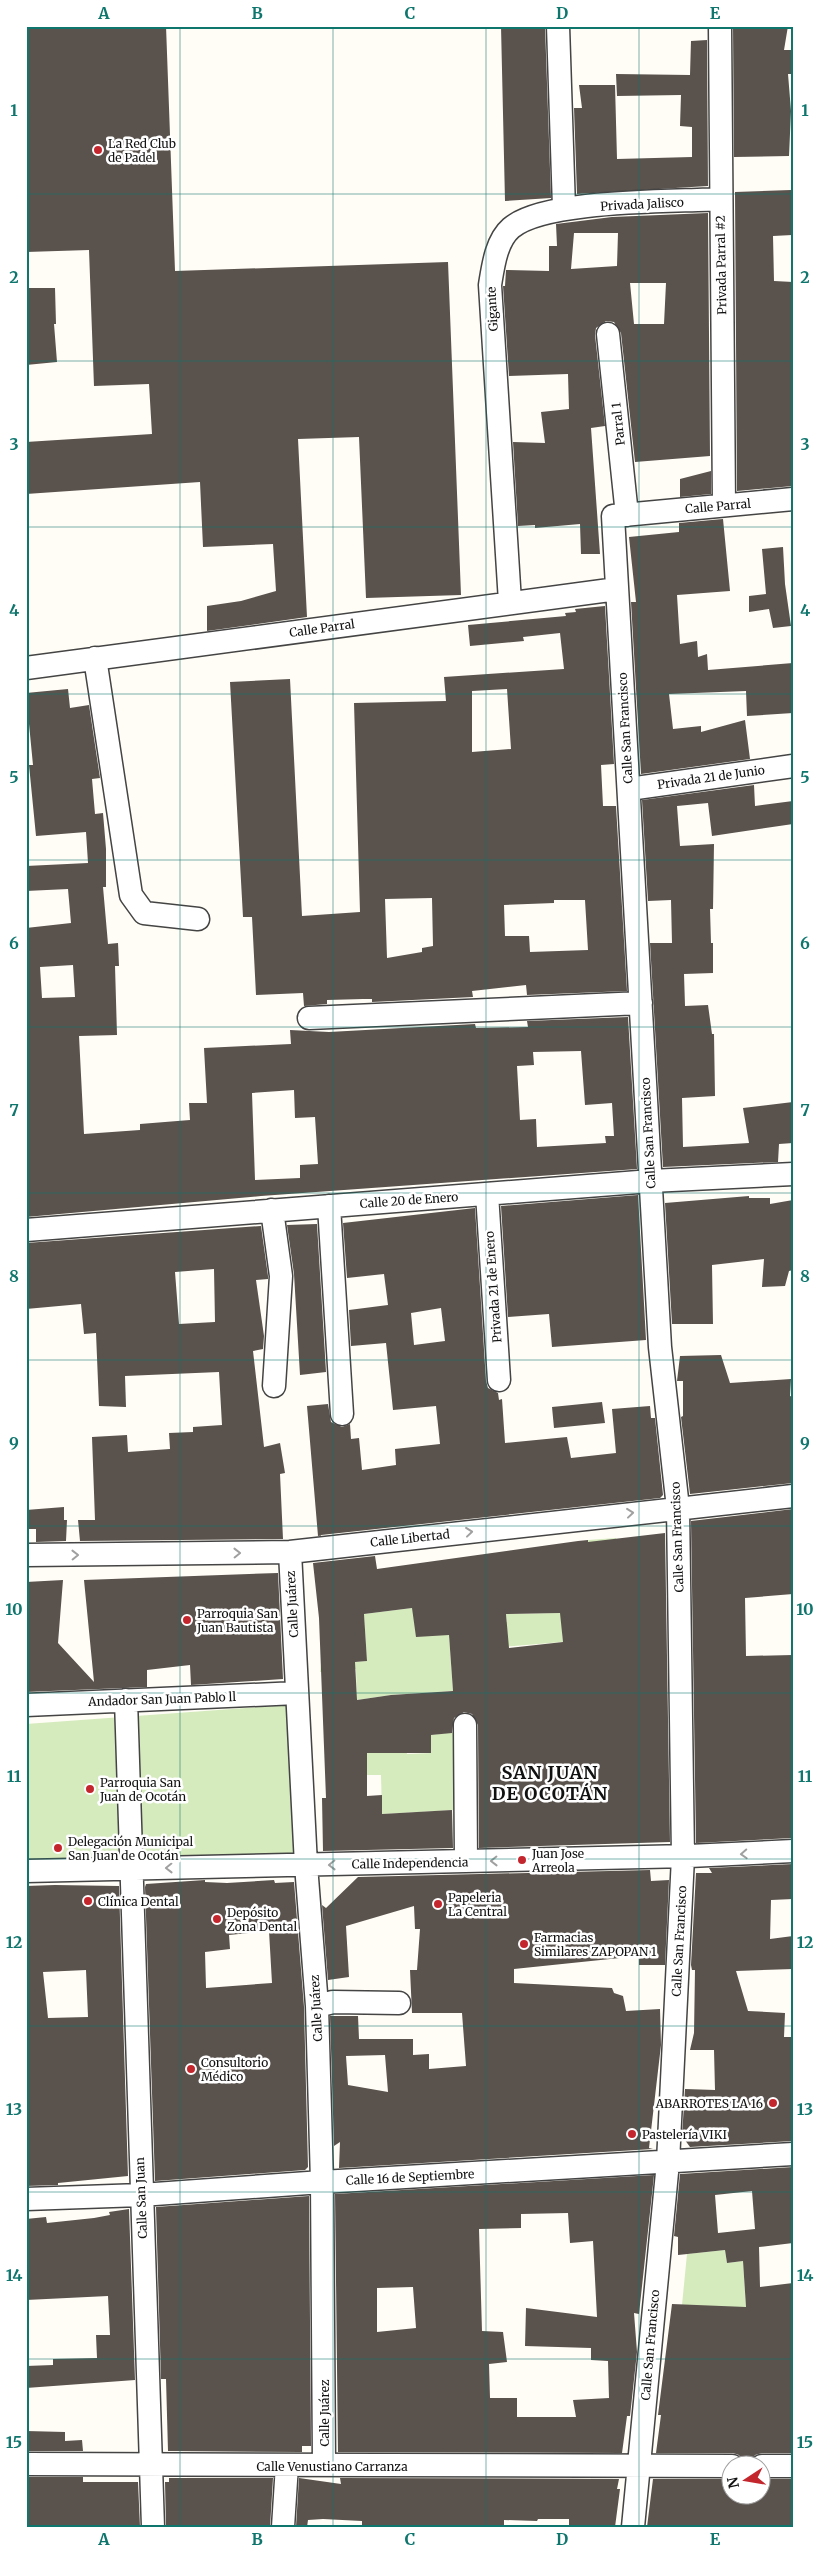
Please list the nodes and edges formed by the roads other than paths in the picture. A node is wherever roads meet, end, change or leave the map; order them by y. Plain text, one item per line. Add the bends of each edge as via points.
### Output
1 (558, 26) edge
2 (720, 26) edge
3 (721, 199) junction
4 (564, 208) junction
5 (608, 334) dead end
6 (793, 500) edge
7 (724, 505) junction
8 (620, 516) junction
9 (617, 589) junction
10 (510, 602) junction
11 (95, 658) junction
12 (26, 668) edge
13 (793, 766) edge
14 (629, 788) junction
15 (198, 919) dead end
16 (641, 1003) junction
17 (309, 1018) dead end
18 (793, 1174) edge
19 (651, 1181) junction
20 (486, 1194) junction
21 (329, 1206) junction
22 (272, 1210) junction
23 (26, 1230) edge
24 (499, 1380) dead end
25 (274, 1386) dead end
26 (342, 1414) dead end
27 (793, 1496) edge
28 (678, 1508) junction
29 (290, 1552) junction
30 (26, 1555) edge
31 (297, 1693) junction
32 (126, 1700) junction
33 (26, 1705) edge
34 (465, 1725) dead end
35 (793, 1851) edge
36 (683, 1856) junction
37 (466, 1862) junction
38 (306, 1865) junction
39 (132, 1869) junction
40 (26, 1871) edge
41 (399, 2002) dead end
42 (317, 2006) junction
43 (793, 2154) edge
44 (668, 2162) junction
45 (322, 2182) junction
46 (141, 2195) junction
47 (26, 2199) edge
48 (26, 2464) edge
49 (151, 2464) junction
50 (287, 2465) junction
51 (324, 2466) junction
52 (722, 2466) edge
53 (772, 2466) edge
54 (793, 2466) edge
55 (638, 2467) junction
56 (152, 2527) edge
57 (283, 2527) edge
58 (633, 2527) edge

1 - 4 street
2 - 3 street, Privada Parral #2
3 - 4 street, Privada Jalisco
3 - 7 street, Privada Parral #2
4 - 10 street, Gigante via 532,217 510,229 496,254 490,284
5 - 8 street, Parral 1
6 - 7 street, Calle Parral
7 - 8 street, Calle Parral
8 - 9 street, Calle San Francisco
9 - 10 street, Calle Parral
9 - 14 street, Calle San Francisco
10 - 11 street, Calle Parral
11 - 12 street, Calle Parral
11 - 15 street via 131,895 144,912
13 - 14 street, Privada 21 de Junio
14 - 16 street, Calle San Francisco
16 - 17 street
16 - 19 street, Calle San Francisco
18 - 19 street, Calle 20 de Enero
19 - 20 street, Calle 20 de Enero
19 - 28 street, Calle San Francisco via 660,1347
20 - 21 street, Calle 20 de Enero
20 - 24 street, Privada 21 de Enero
21 - 22 street, Calle 20 de Enero
21 - 26 street
22 - 23 street, Calle 20 de Enero
22 - 25 street via 280,1276
27 - 28 street, Calle Libertad
29 -> 28 street, Calle Libertad
28 - 36 street, Calle San Francisco
30 -> 29 street, Calle Libertad
29 - 31 street, Calle Juárez
31 - 32 street, Andador San Juan Pablo ll
31 - 38 street, Calle Juárez
32 - 33 street, Andador San Juan Pablo ll
32 - 39 street, Calle San Juan
34 - 37 street
35 -> 36 street, Calle Independencia
36 -> 37 street, Calle Independencia
36 - 44 street, Calle San Francisco
37 -> 38 street, Calle Independencia
38 -> 39 street, Calle Independencia
38 - 42 street, Calle Juárez
39 - 40 street, Calle Independencia
39 - 46 street, Calle San Juan
41 - 42 street via 333,2002
42 - 45 street, Calle Juárez
43 - 44 street, Calle 16 de Septiembre
44 - 45 street, Calle 16 de Septiembre
44 - 55 street, Calle San Francisco
45 - 46 street, Calle 16 de Septiembre
45 - 51 street, Calle Juárez
46 - 47 street, Calle 16 de Septiembre
46 - 49 street, Calle San Juan
48 - 49 street, Calle Venustiano Carranza
49 - 50 street, Calle Venustiano Carranza
49 - 56 street, Calle San Juan
50 - 51 street, Calle Venustiano Carranza
50 - 57 street
51 - 55 street, Calle Venustiano Carranza
52 - 55 street, Calle Venustiano Carranza
53 - 54 street
55 - 58 street, Calle San Francisco

